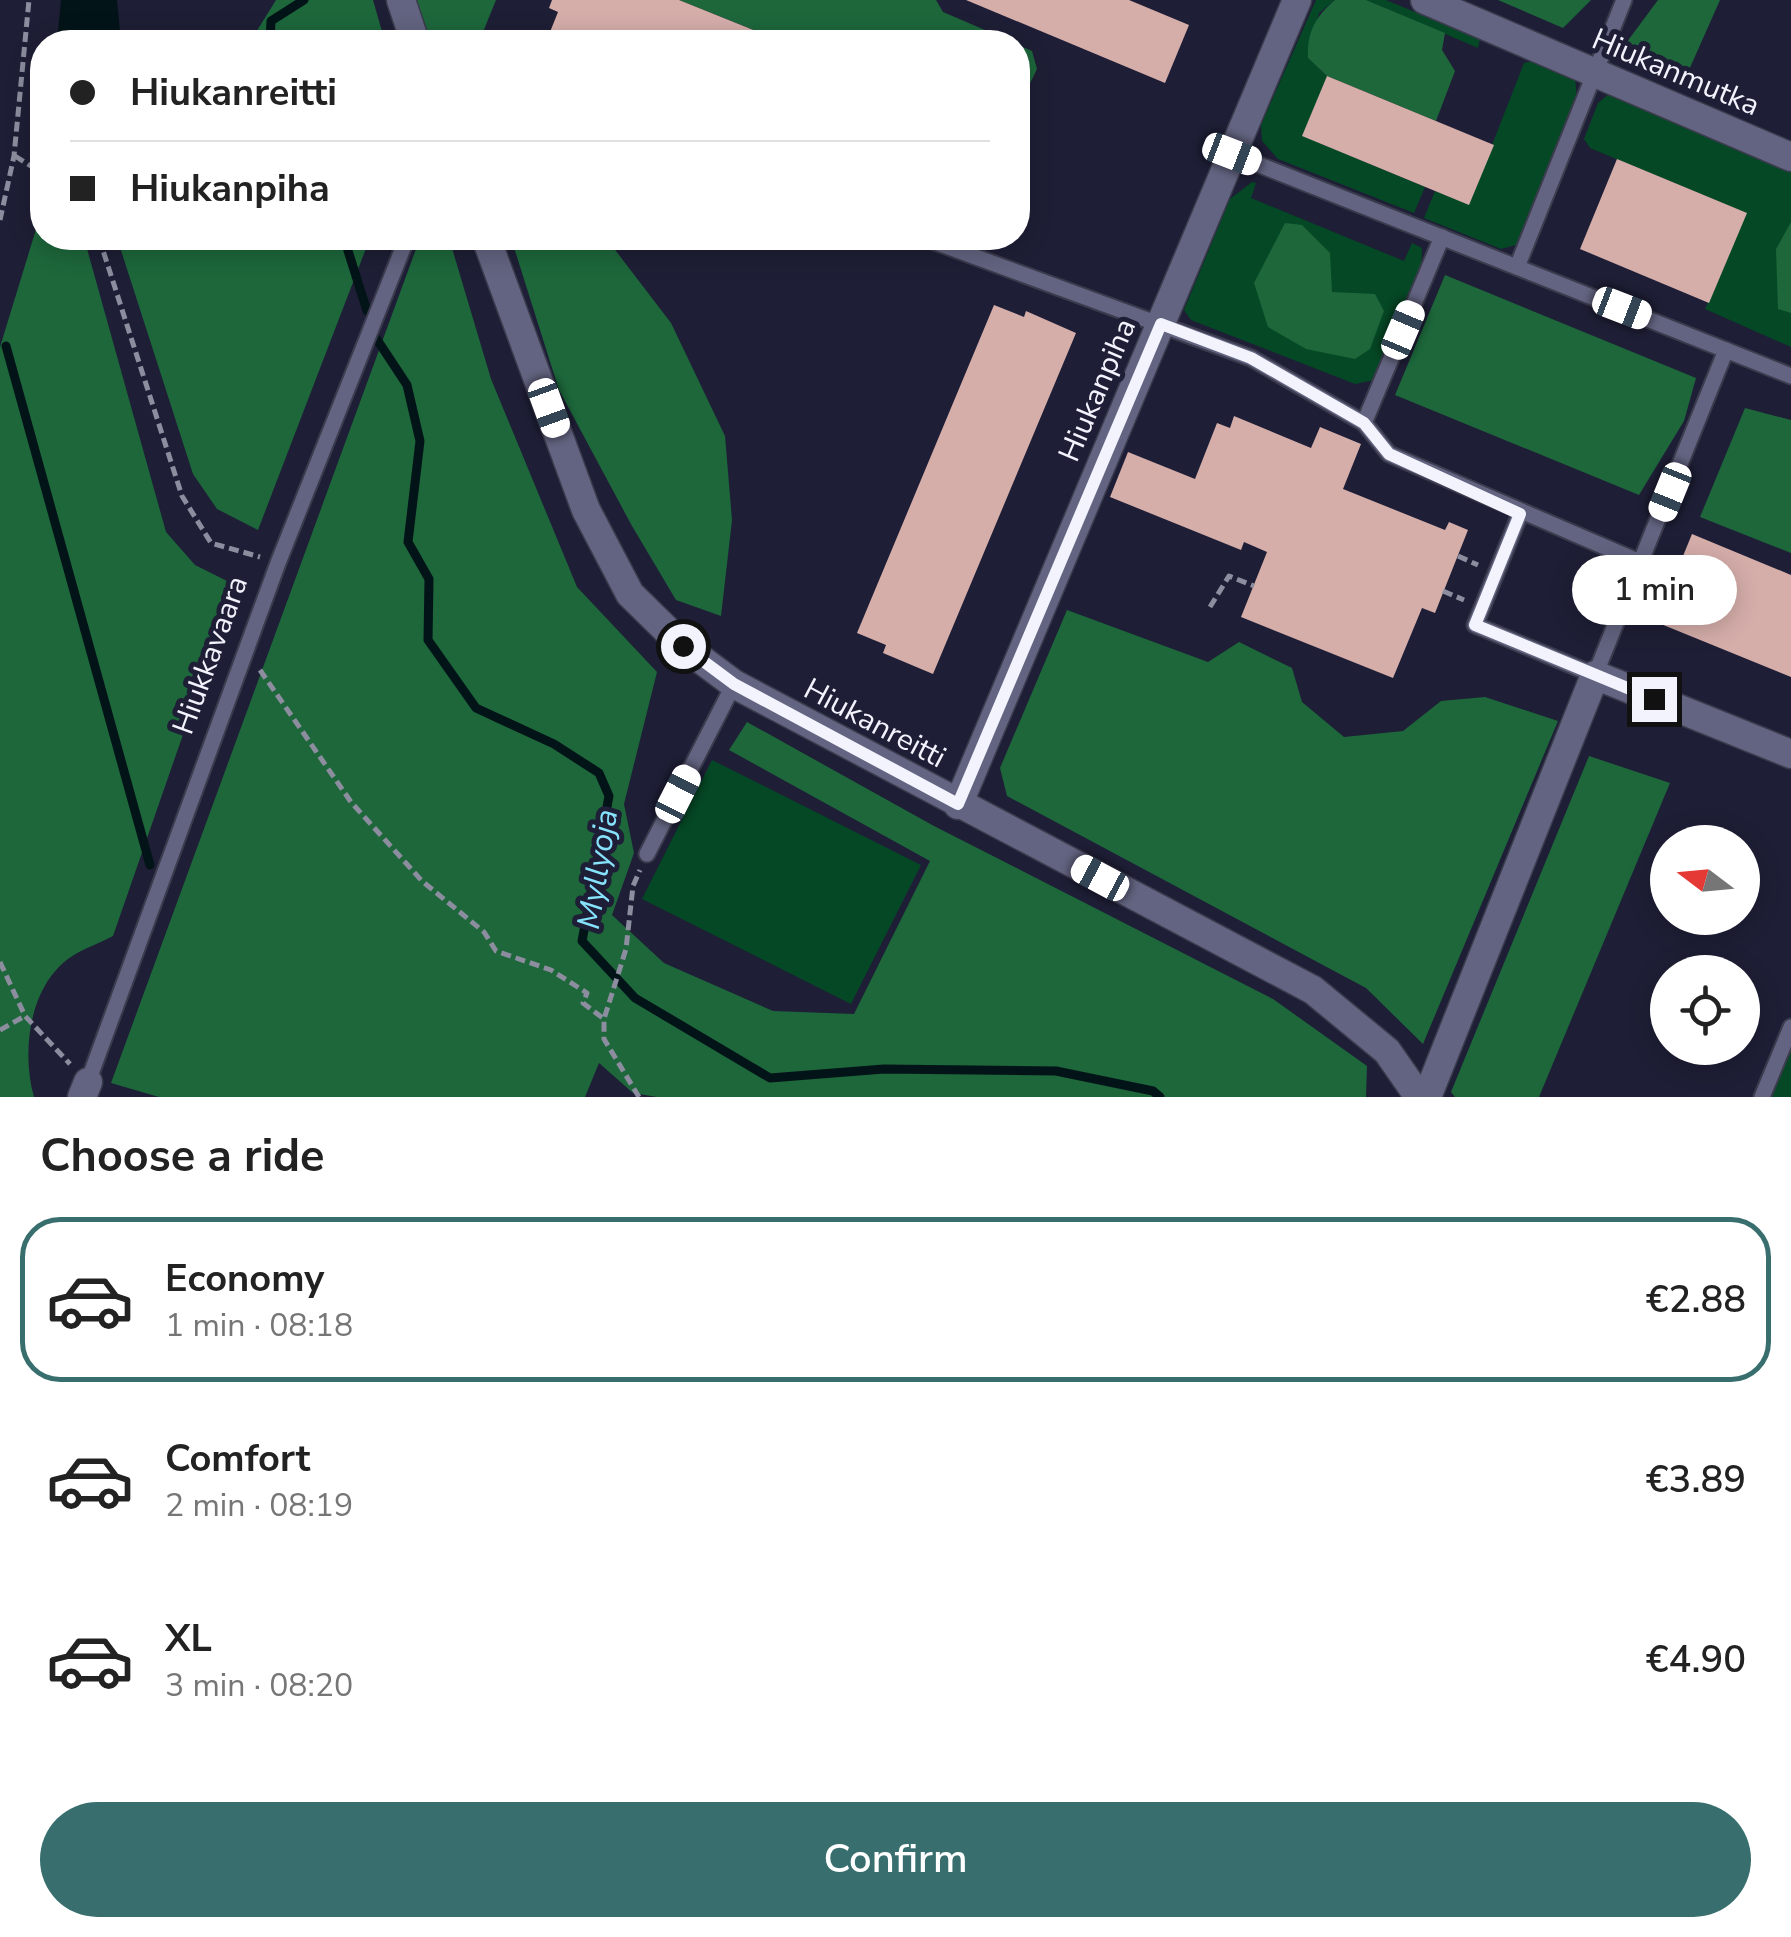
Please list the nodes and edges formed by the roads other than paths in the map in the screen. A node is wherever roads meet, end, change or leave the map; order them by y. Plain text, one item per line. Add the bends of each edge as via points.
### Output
1 (400, 0) edge
2 (1297, 0) edge
3 (1424, 0) edge
4 (1624, 0) edge
5 (411, 30) edge
6 (1594, 73) junction
7 (1232, 154) junction
8 (1791, 157) edge
9 (1442, 237) junction
10 (402, 250) edge
11 (490, 250) edge
12 (957, 250) edge
13 (1517, 267) junction
14 (1161, 324) junction
15 (1726, 350) junction
16 (1791, 376) edge
17 (1364, 423) junction
18 (1520, 514) junction
19 (1642, 563) junction
20 (1595, 675) junction
21 (734, 684) junction
22 (1791, 754) edge
23 (958, 804) junction
24 (647, 854) road end
25 (1791, 1028) edge
26 (84, 1090) edge
27 (1420, 1097) edge
28 (1427, 1097) edge
29 (1762, 1097) edge

1 - 5 street
2 - 7 street, Hiukanpiha
3 - 6 street, Hiukanmutka
4 - 6 lane
6 - 8 street, Hiukanmutka
6 - 13 lane
7 - 9 lane
7 - 14 street, Hiukanpiha
9 - 13 lane
9 - 17 lane
10 - 26 lane, Hiukkavaara
11 - 21 street, Hiukanreitti via 586,510 630,594
12 - 14 lane
13 - 15 lane
14 - 17 lane via 1251,358
14 - 23 street, Hiukanpiha
15 - 16 lane
15 - 19 lane
17 - 18 lane via 1389,454
18 - 19 lane
18 - 20 lane via 1475,625
19 - 20 lane
20 - 22 street
20 - 28 street
21 - 23 street, Hiukanreitti
21 - 24 lane
23 - 27 street, Hiukanreitti via 1312,990 1387,1051
25 - 29 lane

